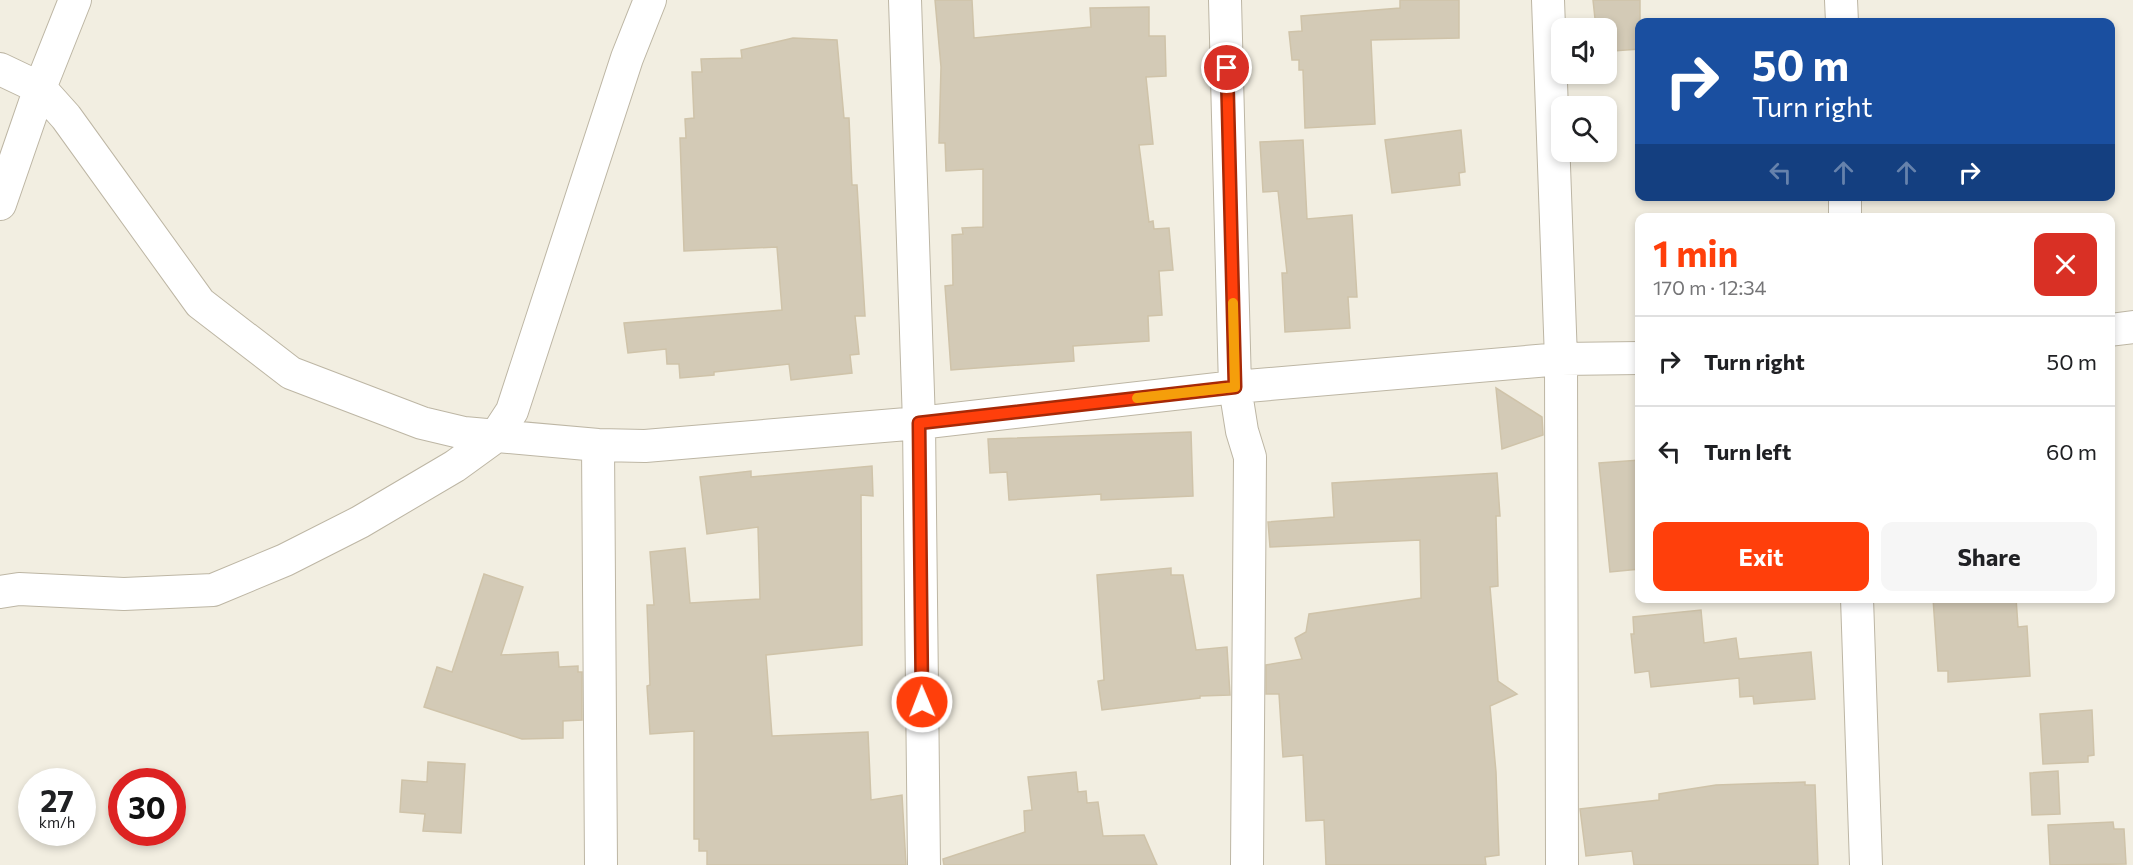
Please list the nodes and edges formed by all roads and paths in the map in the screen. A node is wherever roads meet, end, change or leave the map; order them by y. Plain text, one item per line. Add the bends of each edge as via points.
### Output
1 (75, 0) edge
2 (650, 0) edge
3 (905, 0) edge
4 (1225, 0) edge
5 (1548, 0) edge
6 (1841, 0) edge
7 (1842, 18) edge
8 (0, 69) edge
9 (40, 88) junction
10 (0, 204) edge
11 (2133, 327) edge
12 (2115, 329) edge
13 (1635, 358) edge
14 (1561, 359) junction
15 (1235, 387) junction
16 (919, 423) junction
17 (495, 437) junction
18 (598, 445) junction
19 (0, 592) edge
20 (1857, 603) edge
21 (601, 865) edge
22 (924, 865) edge
23 (1247, 865) edge
24 (1562, 865) edge
25 (1866, 865) edge

1 - 9 street
2 - 17 street via 627,58 512,411
3 - 16 street
4 - 15 street
5 - 14 street
6 - 7 street
8 - 9 street
9 - 10 street
9 - 17 street via 66,117 200,303 291,373 422,423
11 - 12 street
13 - 14 street
14 - 15 street
14 - 24 street
15 - 16 street
15 - 23 street via 1250,457
16 - 18 street via 645,446
16 - 22 street
17 - 18 street
17 - 19 street via 455,466 360,522 285,560 213,590 124,594 19,589
18 - 21 street
20 - 25 street

